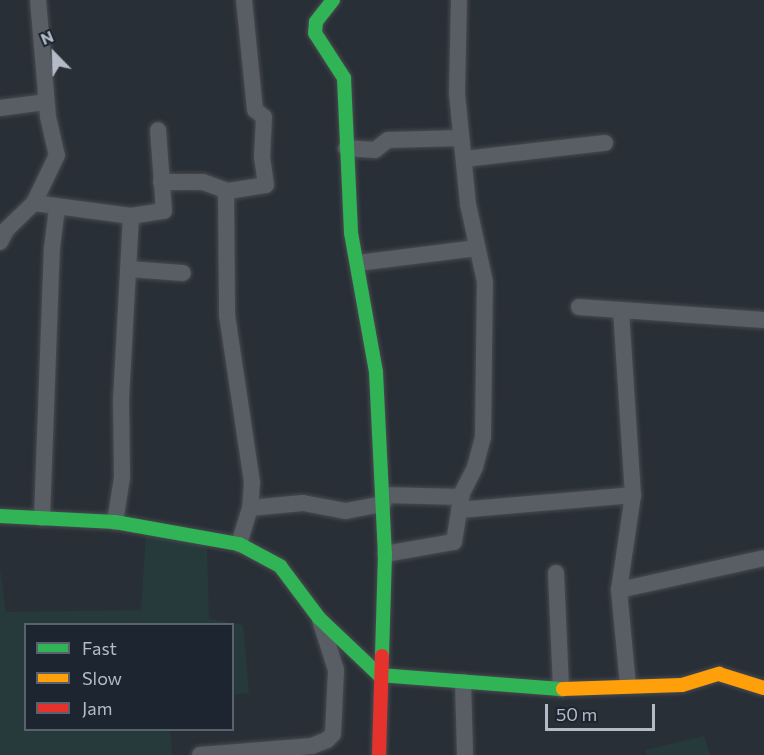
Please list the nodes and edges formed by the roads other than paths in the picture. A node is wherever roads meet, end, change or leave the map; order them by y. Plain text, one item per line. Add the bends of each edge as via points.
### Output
1 (38, 0) edge
2 (244, 0) edge
3 (333, 0) edge
4 (459, 0) edge
5 (46, 102) junction
6 (0, 108) edge
7 (158, 130) dead end
8 (461, 138) junction
9 (605, 143) dead end
10 (346, 148) junction
11 (464, 159) junction
12 (161, 182) junction
13 (226, 190) junction
14 (34, 203) junction
15 (57, 208) junction
16 (130, 216) junction
17 (0, 242) edge
18 (477, 248) junction
19 (358, 263) junction
20 (129, 269) junction
21 (183, 273) dead end
22 (579, 307) dead end
23 (621, 310) junction
24 (764, 320) edge
25 (633, 495) junction
26 (383, 499) junction
27 (460, 503) junction
28 (250, 508) junction
29 (0, 516) edge
30 (42, 518) junction
31 (115, 522) junction
32 (239, 544) junction
33 (385, 554) junction
34 (764, 558) edge
35 (556, 573) dead end
36 (619, 590) junction
37 (319, 618) junction
38 (380, 675) junction
39 (463, 682) junction
40 (628, 686) junction
41 (764, 688) edge
42 (561, 689) junction
43 (200, 755) edge
44 (379, 755) edge
45 (465, 755) edge

1 - 5 street
2 - 13 street via 255,110 264,117 262,158 266,185
3 - 10 street via 315,30 343,73
4 - 8 street via 456,66
5 - 6 street
5 - 14 street via 57,155
7 - 12 street
8 - 10 street via 388,140 375,150
8 - 11 street
9 - 11 street
10 - 19 street via 351,234
11 - 18 street
12 - 13 street via 203,182
12 - 16 street via 164,211
13 - 28 street via 227,315 249,453
14 - 15 street
14 - 17 street via 7,229
15 - 16 street
15 - 30 street via 52,248
16 - 20 street
18 - 19 street
18 - 27 street via 484,282 486,415 480,453
19 - 26 street via 376,372
20 - 21 street
20 - 31 street via 121,400 122,478
22 - 23 street
23 - 24 street
23 - 25 street
25 - 27 street
25 - 36 street
26 - 27 street
26 - 28 street via 346,511 303,503
26 - 33 street
27 - 33 street via 454,542
28 - 32 street
29 - 30 street
30 - 31 street
31 - 32 street
32 - 37 street via 280,566 296,582
33 - 38 street
34 - 36 street
35 - 42 street
36 - 40 street
37 - 38 street
37 - 43 street via 336,670 333,734 312,746
38 - 39 street
38 - 44 street
39 - 42 street
39 - 45 street
40 - 41 street via 682,686 719,674
40 - 42 street

